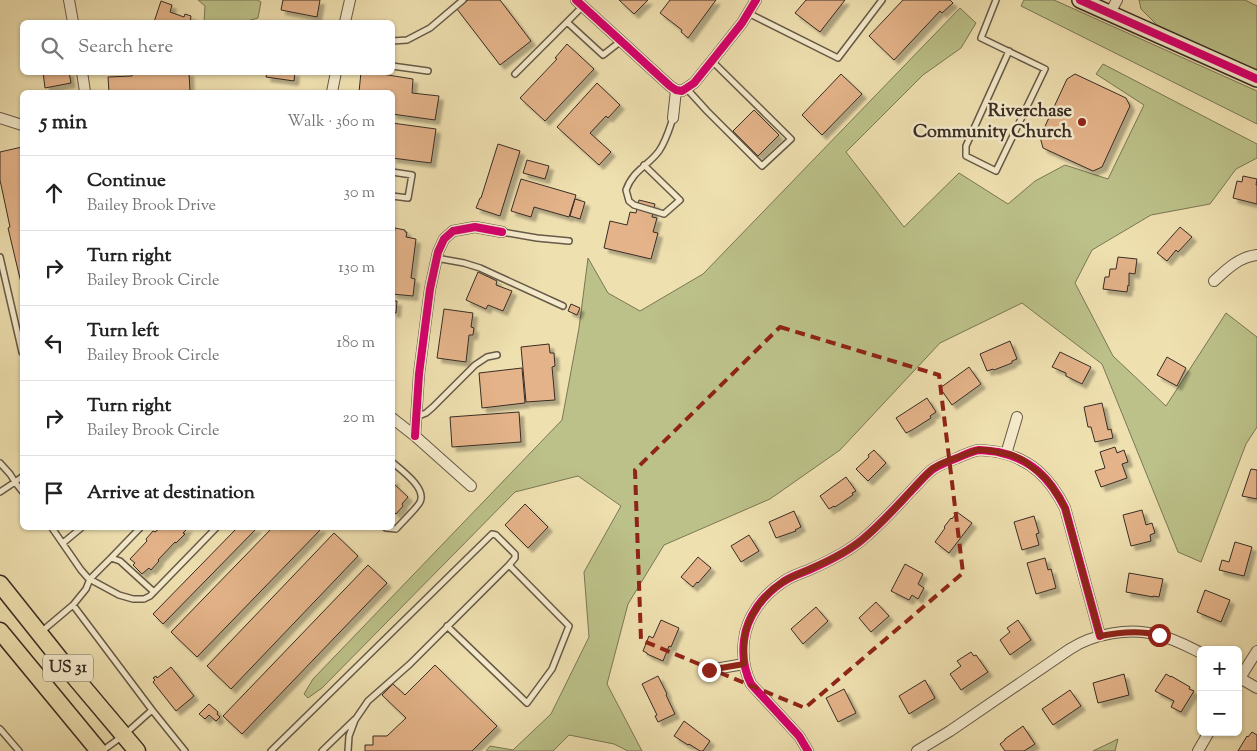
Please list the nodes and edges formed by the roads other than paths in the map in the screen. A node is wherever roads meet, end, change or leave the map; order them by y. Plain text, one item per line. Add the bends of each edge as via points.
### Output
1 (69, 0) edge
2 (350, 0) edge
3 (463, 0) edge
4 (756, 0) edge
5 (882, 0) edge
6 (996, 0) edge
7 (1080, 0) edge
8 (579, 3) edge
9 (1113, 7) edge
10 (748, 13) junction
11 (73, 20) edge
12 (346, 20) edge
13 (567, 22) junction
14 (621, 40) junction
15 (395, 42) edge
16 (1009, 51) junction
17 (712, 61) junction
18 (395, 66) edge
19 (428, 71) dead end
20 (515, 74) dead end
21 (82, 75) edge
22 (335, 75) edge
23 (1257, 79) edge
24 (687, 89) junction
25 (85, 90) edge
26 (332, 90) edge
27 (676, 90) junction
28 (0, 118) edge
29 (673, 118) joint
30 (20, 124) edge
31 (644, 165) junction
32 (395, 172) edge
33 (395, 196) edge
34 (502, 232) joint
35 (569, 241) dead end
36 (1257, 254) edge
37 (0, 257) edge
38 (436, 258) junction
39 (1214, 281) dead end
40 (563, 306) dead end
41 (20, 343) edge
42 (497, 355) dead end
43 (416, 417) junction
44 (1017, 417) dead end
45 (395, 420) edge
46 (415, 436) junction
47 (1006, 454) junction
48 (0, 463) edge
49 (395, 465) edge
50 (20, 478) edge
51 (15, 482) junction
52 (471, 486) dead end
53 (20, 488) edge
54 (0, 492) edge
55 (395, 528) edge
56 (53, 530) edge
57 (79, 530) edge
58 (138, 530) edge
59 (214, 530) edge
60 (63, 543) junction
61 (111, 558) junction
62 (509, 565) junction
63 (90, 579) junction
64 (0, 584) edge
65 (154, 592) junction
66 (73, 605) junction
67 (447, 626) junction
68 (0, 631) edge
69 (40, 633) junction
70 (1100, 636) junction
71 (1197, 651) edge
72 (1257, 651) edge
73 (744, 664) junction
74 (709, 670) dead end
75 (1242, 674) edge
76 (1242, 680) edge
77 (1257, 688) edge
78 (152, 710) junction
79 (355, 720) junction
80 (0, 729) edge
81 (124, 735) junction
82 (1207, 736) edge
83 (19, 751) edge
84 (100, 751) edge
85 (137, 751) edge
86 (185, 751) edge
87 (271, 751) edge
88 (322, 751) edge
89 (348, 751) edge
90 (808, 751) edge
91 (917, 751) edge
92 (1198, 751) edge

1 - 11 street
2 - 12 street
3 - 15 lane via 430,28 407,40
4 - 10 street
5 - 10 lane via 838,58
6 - 16 lane via 981,38
7 - 9 street
8 - 13 lane
8 - 14 street
9 - 23 street
10 - 17 street
13 - 14 lane via 603,55
13 - 20 lane
14 - 27 street
16 - 16 lane via 1045,69 996,171 966,156 966,146
17 - 24 street
17 - 24 lane via 791,138 762,166
18 - 19 lane
21 - 25 street
22 - 26 street
24 - 27 street
27 - 29 street
28 - 30 street
29 - 31 lane via 667,138
31 - 31 lane via 628,183 629,201 664,214 680,200
32 - 33 lane via 412,175 408,198
34 - 35 lane
34 - 38 street via 475,227 453,231 444,239
36 - 39 street via 1243,258
37 - 41 lane
38 - 40 lane via 480,268
38 - 43 street
42 - 43 lane via 474,365 433,407
43 - 46 street
44 - 47 street
45 - 46 street
46 - 52 street
47 - 70 street via 1023,460 1042,475 1060,499 1069,519
47 - 73 street via 977,450 940,464 862,540 772,590 764,597 746,629
48 - 51 lane
49 - 55 lane via 417,484 422,495 421,502
50 - 51 lane
51 - 53 lane
51 - 54 lane
56 - 60 lane
57 - 60 lane
58 - 61 lane
59 - 65 lane
60 - 63 lane
61 - 63 lane
61 - 65 lane via 120,561
62 - 67 lane
62 - 67 lane via 569,626 552,669 527,703
62 - 87 lane via 515,554 492,534
63 - 65 lane via 133,599 144,599
63 - 66 lane
64 - 69 main road, US 31
66 - 69 lane
66 - 78 lane
67 - 79 lane via 368,701
68 - 84 main road, US 31
69 - 81 main road, US 31
70 - 71 street via 1150,633
70 - 91 street via 1079,642
72 - 75 street
73 - 74 street
73 - 90 street via 751,684 799,736
76 - 77 street
78 - 81 lane
78 - 86 lane
79 - 88 lane
79 - 89 lane
80 - 83 lane
81 - 84 lane
81 - 85 main road, US 31
82 - 92 street

